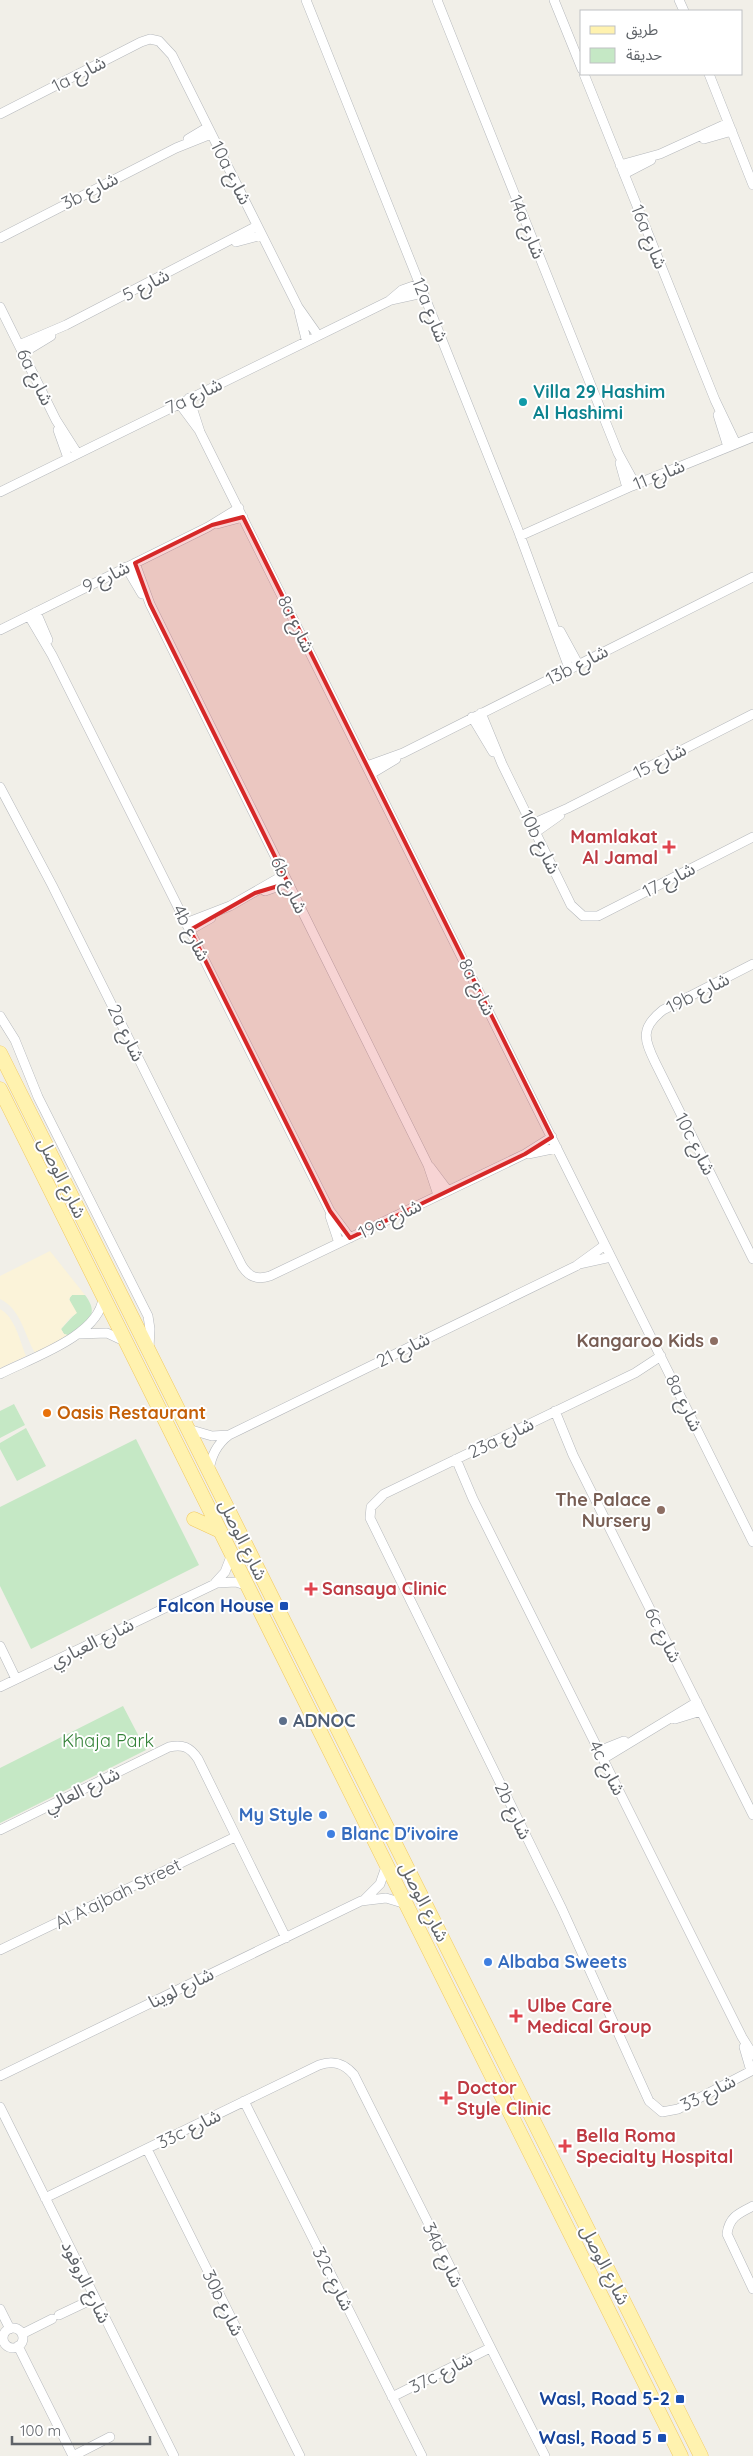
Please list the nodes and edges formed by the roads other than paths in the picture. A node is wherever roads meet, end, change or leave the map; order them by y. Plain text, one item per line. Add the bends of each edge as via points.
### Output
1 (306, 0) edge
2 (437, 0) edge
3 (554, 0) edge
4 (159, 41) joint
5 (580, 64) edge
6 (584, 75) edge
7 (709, 75) edge
8 (0, 114) edge
9 (730, 128) junction
10 (210, 131) junction
11 (622, 170) junction
12 (753, 185) edge
13 (257, 226) junction
14 (262, 235) junction
15 (2, 236) edge
16 (226, 244) junction
17 (419, 284) junction
18 (423, 293) junction
19 (388, 301) junction
20 (0, 307) edge
21 (298, 309) junction
22 (317, 334) junction
23 (306, 339) junction
24 (21, 349) junction
25 (189, 398) junction
26 (179, 404) junction
27 (56, 420) junction
28 (200, 432) junction
29 (753, 436) edge
30 (732, 445) junction
31 (77, 453) junction
32 (68, 458) junction
33 (631, 486) junction
34 (0, 492) edge
35 (241, 513) junction
36 (519, 533) junction
37 (130, 565) junction
38 (753, 577) edge
39 (32, 614) junction
40 (552, 620) junction
41 (0, 630) edge
42 (578, 664) junction
43 (569, 668) junction
44 (481, 713) junction
45 (753, 714) edge
46 (472, 717) junction
47 (502, 764) junction
48 (369, 770) junction
49 (0, 787) edge
50 (534, 828) junction
51 (753, 837) edge
52 (286, 879) junction
53 (583, 916) joint
54 (188, 927) junction
55 (753, 964) edge
56 (0, 1016) edge
57 (647, 1027) joint
58 (0, 1053) edge
59 (0, 1089) edge
60 (552, 1137) junction
61 (557, 1148) junction
62 (525, 1154) junction
63 (428, 1165) junction
64 (448, 1190) junction
65 (438, 1195) junction
66 (330, 1210) junction
67 (350, 1238) junction
68 (339, 1243) junction
69 (605, 1245) junction
70 (611, 1257) junction
71 (753, 1259) edge
72 (577, 1265) junction
73 (253, 1277) joint
74 (104, 1295) junction
75 (79, 1334) junction
76 (126, 1343) junction
77 (149, 1353) junction
78 (663, 1360) junction
79 (0, 1374) edge
80 (552, 1413) junction
81 (188, 1429) junction
82 (229, 1435) junction
83 (453, 1461) junction
84 (209, 1471) junction
85 (371, 1507) joint
86 (194, 1519) dead end
87 (220, 1531) junction
88 (753, 1542) edge
89 (232, 1554) junction
90 (211, 1586) junction
91 (248, 1587) junction
92 (0, 1646) edge
93 (16, 1679) junction
94 (0, 1687) edge
95 (696, 1702) junction
96 (701, 1711) junction
97 (668, 1721) junction
98 (601, 1755) junction
99 (753, 1815) edge
100 (386, 1827) junction
101 (0, 1830) edge
102 (372, 1834) junction
103 (235, 1837) junction
104 (387, 1864) junction
105 (419, 1893) junction
106 (435, 1901) dead end
107 (361, 1902) junction
108 (406, 1904) junction
109 (286, 1938) junction
110 (0, 1950) edge
111 (742, 2037) junction
112 (753, 2056) edge
113 (333, 2062) joint
114 (752, 2071) edge
115 (0, 2076) edge
116 (244, 2101) junction
117 (0, 2107) edge
118 (662, 2112) joint
119 (556, 2141) dead end
120 (147, 2149) junction
121 (551, 2156) junction
122 (45, 2198) junction
123 (753, 2206) edge
124 (753, 2289) edge
125 (95, 2298) junction
126 (0, 2309) edge
127 (10, 2329) junction
128 (22, 2334) junction
129 (3, 2344) edge
130 (18, 2346) junction
131 (490, 2348) junction
132 (392, 2397) junction
133 (110, 2437) dead end
134 (174, 2456) edge
135 (300, 2456) edge
136 (422, 2456) edge
137 (545, 2456) edge
138 (681, 2456) edge
139 (700, 2456) edge

1 - 17 street, 12a شارع
2 - 33 street, 14a شارع
3 - 5 street
4 - 8 street, 1a شارع via 141,42
4 - 10 street, 10a شارع via 172,55
6 - 11 street, 16a شارع
7 - 9 street
9 - 11 street
9 - 12 street
10 - 13 street, 10a شارع
10 - 15 street, 3b شارع
11 - 30 street, 16a شارع
13 - 14 street, 10a شارع
13 - 16 street, شارع 5
14 - 16 street, شارع 5
14 - 21 street, 10a شارع
16 - 24 street, شارع 5
17 - 18 street, 12a شارع
17 - 19 street, 7a شارع via 402,290
18 - 19 street, 7a شارع
18 - 36 street, 12a شارع
19 - 22 street, 7a شارع
20 - 24 street, 6a شارع
21 - 22 street, 10a شارع
21 - 23 street, 10a شارع
22 - 23 street, 7a شارع
23 - 25 street, 7a شارع
24 - 27 street, 6a شارع
25 - 26 street, 7a شارع
25 - 28 street, 8a شارع
26 - 28 street, 8a شارع
26 - 31 street, 7a شارع
27 - 31 street, 6a شارع
27 - 32 street, 6a شارع
28 - 35 street, 8a شارع
29 - 30 street, شارع 11
30 - 33 street, شارع 11
31 - 32 street, 7a شارع
32 - 34 street, 7a شارع
33 - 36 street, شارع 11
35 - 37 street, شارع 9
35 - 48 street, 8a شارع
36 - 40 street, 12a شارع
37 - 39 street, شارع 9
37 - 52 street, 6b شارع
38 - 42 street, 13b شارع
39 - 41 street, شارع 9
39 - 54 street, 4b شارع
40 - 42 street, 12a شارع
40 - 43 street, 12a شارع
42 - 43 street, 13b شارع
43 - 44 street, 13b شارع
44 - 46 street, 13b شارع
44 - 47 street, 10b شارع
45 - 50 street, شارع 15
46 - 47 street, 10b شارع
46 - 48 street, 13b شارع
47 - 50 street, 10b شارع
48 - 60 street, 8a شارع
49 - 73 street, 2a شارع via 242,1266
50 - 53 street, 10b شارع via 571,905
51 - 53 street, شارع 17 via 598,916
52 - 54 street
52 - 63 street, 6b شارع
54 - 66 street, 4b شارع
55 - 57 street, 19b شارع via 663,1010
56 - 77 street via 15,1040 38,1096 148,1316
57 - 71 street, 10c شارع via 646,1044
58 - 77 main road, شارع الوصل
59 - 74 main road, شارع الوصل
60 - 61 street, 8a شارع
60 - 62 street, 19a شارع
61 - 62 street, 19a شارع
61 - 69 street, 8a شارع
62 - 64 street, 19a شارع
63 - 64 street, 6b شارع
63 - 65 street, 6b شارع
64 - 65 street, 19a شارع
65 - 67 street, 19a شارع
66 - 67 street, 4b شارع
66 - 68 street, 4b شارع
67 - 68 street, 19a شارع
68 - 73 street, 19a شارع via 270,1276
69 - 70 street, 8a شارع
69 - 72 street, شارع 21
70 - 72 street, شارع 21
70 - 78 street, 8a شارع
72 - 82 street, شارع 21
74 - 75 street via 96,1319
74 - 76 main road, شارع الوصل
75 - 76 street via 107,1333
75 - 79 street
76 - 87 main road, شارع الوصل
77 - 81 main road, شارع الوصل
78 - 80 street, 23a شارع
78 - 88 street, 8a شارع
80 - 83 street, 23a شارع
80 - 95 street, 6c شارع
81 - 82 street, شارع 21 via 212,1436
81 - 84 main road, شارع الوصل
82 - 84 street, شارع 21 via 213,1454
83 - 85 street, 23a شارع via 384,1494
83 - 98 street, 4c شارع
84 - 100 main road, شارع الوصل
85 - 118 street, 2b شارع via 374,1529 562,1909 636,2077 649,2101
86 - 87 main road
87 - 89 main road, شارع الوصل
89 - 90 street, شارع العباري via 225,1572
89 - 91 main road, شارع الوصل
90 - 91 street, شارع العباري via 230,1581
90 - 93 street, شارع العباري
91 - 102 main road, شارع الوصل
92 - 93 street
93 - 94 street, شارع العباري
95 - 96 street, 6c شارع
95 - 97 street
96 - 97 street
96 - 99 street, 6c شارع
97 - 98 street
98 - 111 street, 4c شارع
100 - 102 main road via 382,1836
100 - 105 main road, شارع الوصل
101 - 103 street, شارع العالي via 161,1750 179,1745 187,1747 198,1759
102 - 104 main road, شارع الوصل
103 - 109 street, شارع العالي
103 - 110 street, Al A’ajbah Street
104 - 107 street, شارع لوينا via 380,1884
104 - 108 main road, شارع الوصل
105 - 106 main road
105 - 121 main road, شارع الوصل
107 - 108 street, شارع لوينا via 386,1898
107 - 109 street, شارع لوينا
108 - 138 main road, شارع الوصل
109 - 115 street, شارع لوينا
111 - 112 street, 4c شارع
111 - 114 street, 4c شارع
113 - 116 street, 33c شارع via 319,2065
113 - 131 street, 34d شارع via 354,2075
114 - 118 street, شارع 33 via 678,2109
116 - 120 street, 33c شارع
116 - 132 street, 32c شارع
117 - 122 street, شارع الروفود
119 - 121 main road
120 - 122 street, 33c شارع
120 - 135 street, 30b شارع
121 - 139 main road, شارع الوصل
122 - 125 street, شارع الروفود
123 - 124 street via 734,2216 728,2224 727,2234
125 - 128 street
125 - 134 street, شارع الروفود
126 - 127 street
127 - 128 street via 16,2328
127 - 129 street via 4,2334
128 - 130 street via 23,2339
129 - 130 street
130 - 133 street via 73,2456
131 - 132 street, 37c شارع
131 - 137 street, 34d شارع
132 - 136 street, 32c شارع

